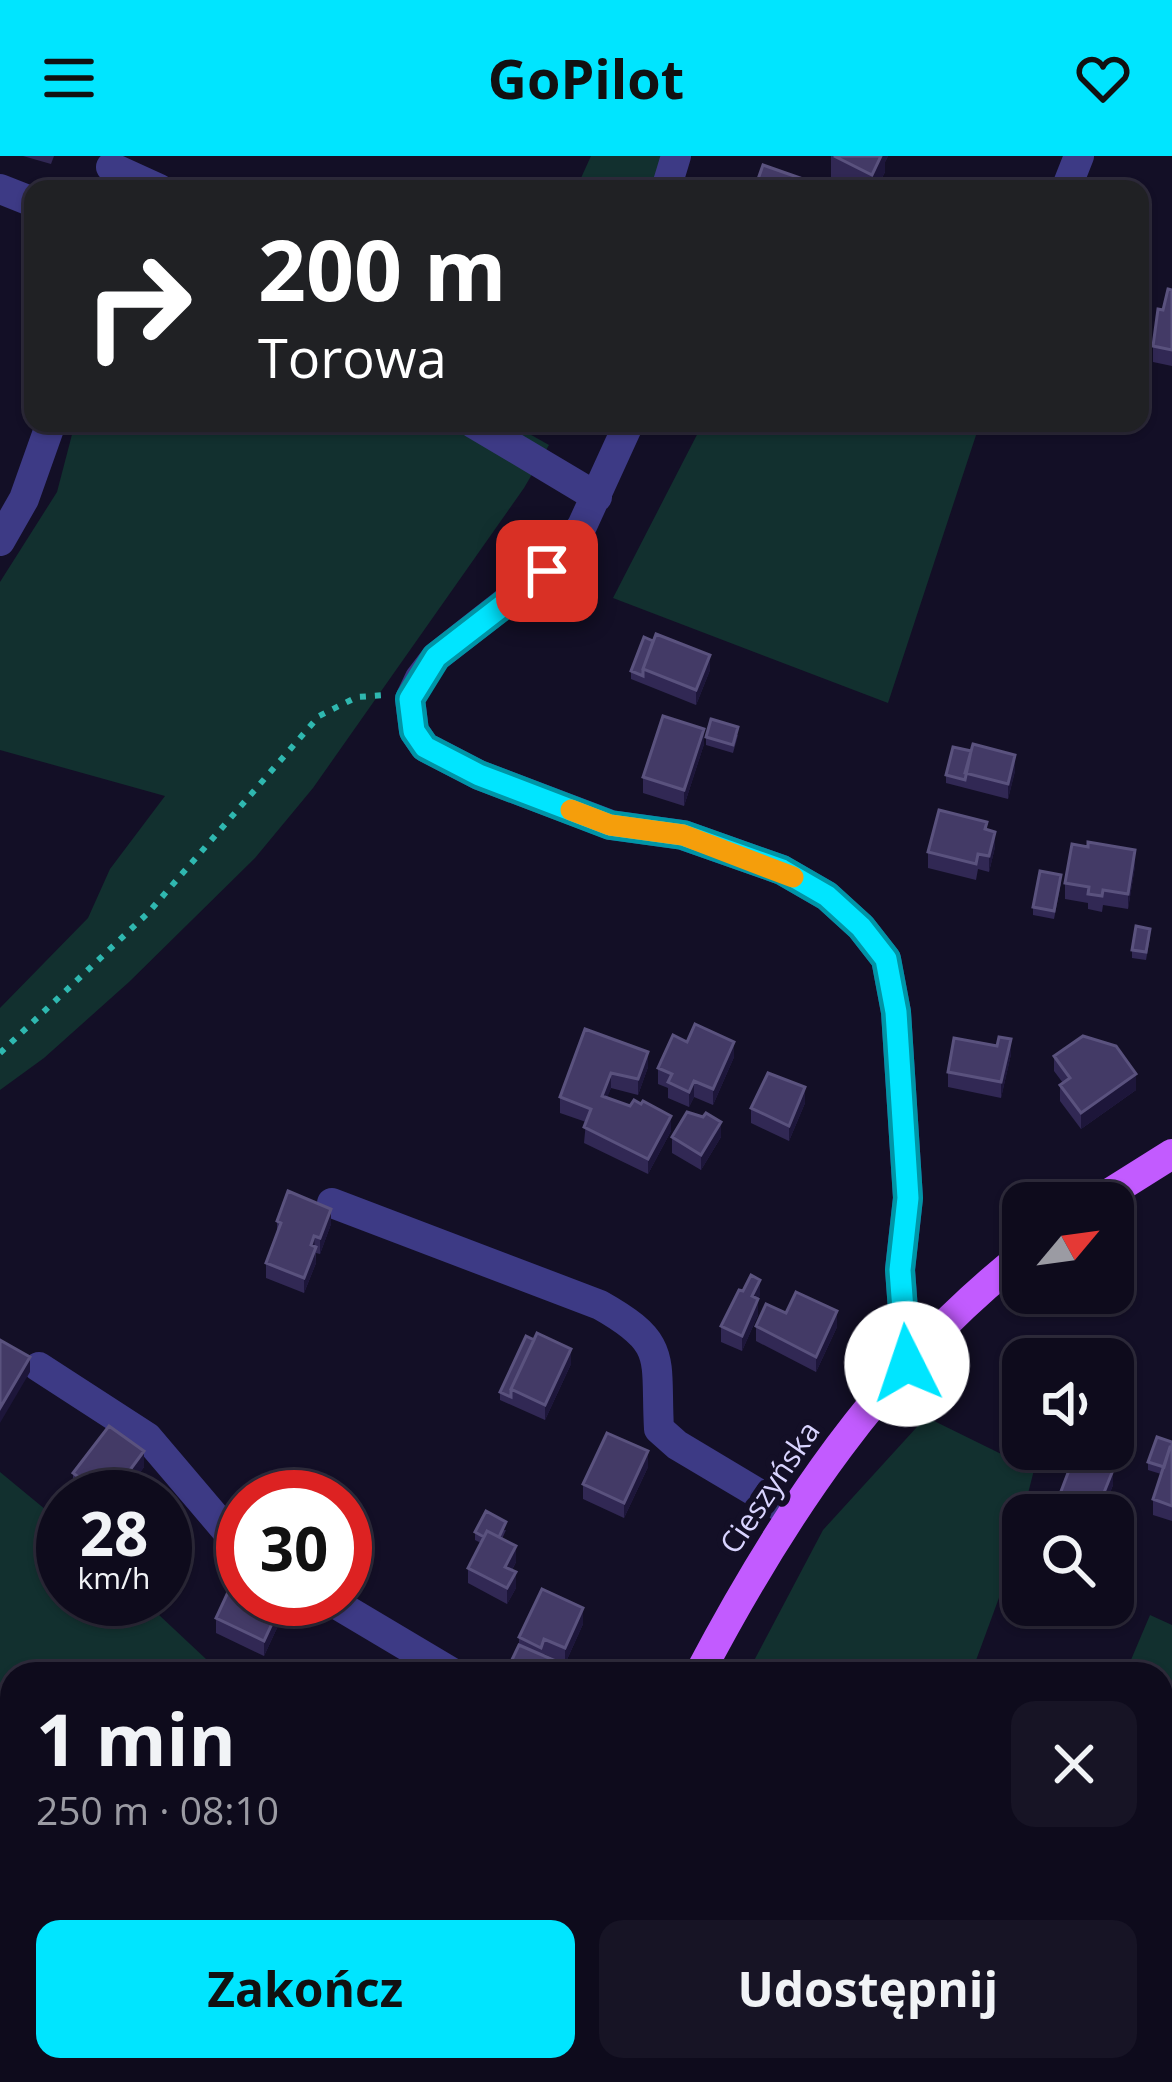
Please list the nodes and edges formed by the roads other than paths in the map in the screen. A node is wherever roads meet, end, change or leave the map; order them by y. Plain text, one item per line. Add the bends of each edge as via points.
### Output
1 (48, 432) edge
2 (488, 432) edge
3 (625, 432) edge
4 (597, 497) junction
5 (0, 542) edge
6 (1172, 1154) edge
7 (1127, 1182) edge
8 (332, 1203) edge
9 (1002, 1272) edge
10 (907, 1364) junction
11 (39, 1366) dead end
12 (791, 1513) junction
13 (216, 1518) edge
14 (372, 1625) edge
15 (434, 1662) edge
16 (706, 1662) edge

1 - 5 street
2 - 4 street
3 - 4 street
4 - 10 street via 547,571 436,657 410,699 414,731 425,747 479,775 610,825 683,835 782,870 827,896 874,943 886,959 896,1012 908,1198 900,1270
6 - 7 main road
8 - 12 street via 639,1327 654,1349 659,1430
9 - 10 main road, Cieszyńska
10 - 12 main road, Cieszyńska
11 - 13 street via 147,1437
12 - 16 main road, Cieszyńska
14 - 15 street

